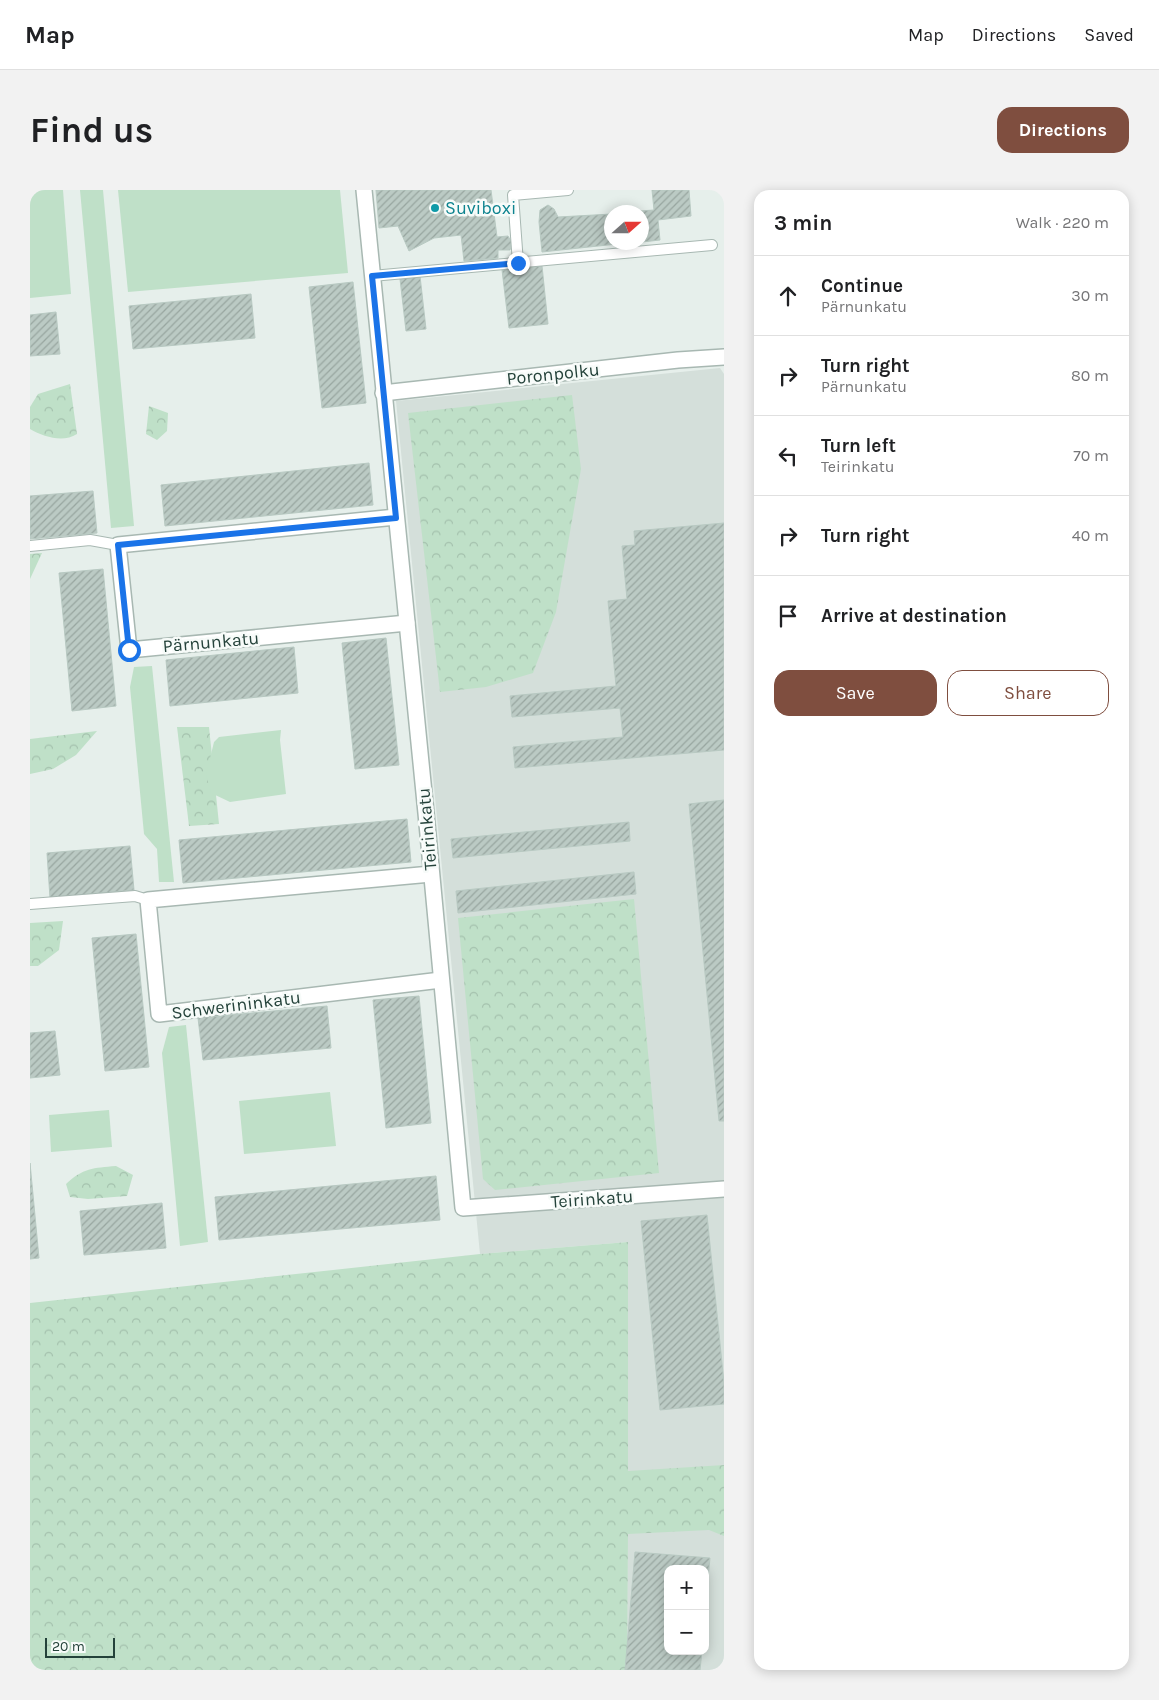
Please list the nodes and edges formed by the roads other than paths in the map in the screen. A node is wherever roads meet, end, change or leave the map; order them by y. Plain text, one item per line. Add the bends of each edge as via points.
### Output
1 (364, 190) edge
2 (568, 190) edge
3 (712, 245) dead end
4 (518, 263) junction
5 (372, 276) junction
6 (724, 356) edge
7 (383, 393) junction
8 (396, 518) junction
9 (118, 545) junction
10 (30, 546) edge
11 (407, 623) junction
12 (431, 874) junction
13 (148, 900) junction
14 (30, 904) edge
15 (441, 980) junction
16 (724, 1189) edge

1 - 5 street, Teirinkatu
2 - 4 lane via 513,195
3 - 4 lane
4 - 5 lane
5 - 7 street, Teirinkatu
6 - 7 street, Poronpolku
7 - 8 street, Teirinkatu
8 - 9 street
8 - 11 street, Teirinkatu
9 - 10 lane via 90,540
9 - 11 street, Pärnunkatu via 129,650
11 - 12 street, Teirinkatu
12 - 13 street
12 - 15 street, Teirinkatu
13 - 14 lane via 135,896
13 - 15 street, Schwerininkatu via 160,1014
15 - 16 street, Teirinkatu via 463,1208

